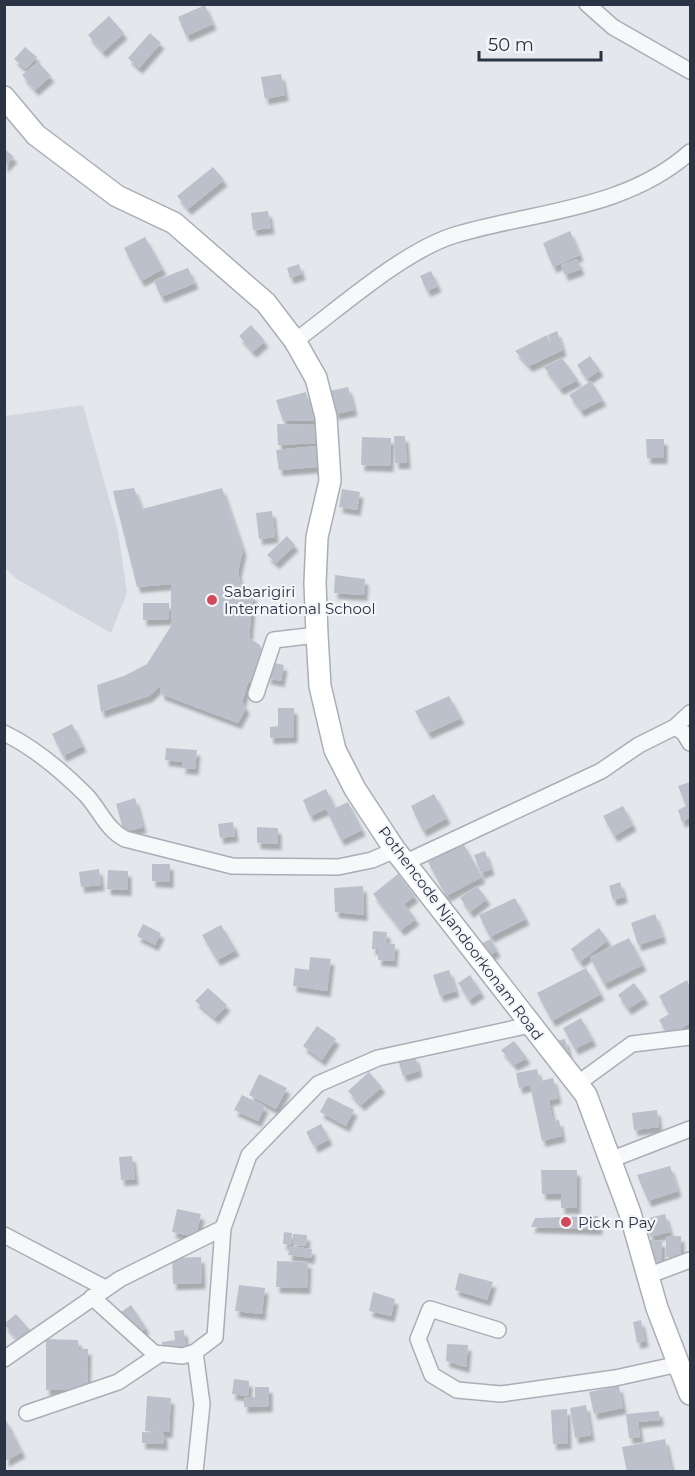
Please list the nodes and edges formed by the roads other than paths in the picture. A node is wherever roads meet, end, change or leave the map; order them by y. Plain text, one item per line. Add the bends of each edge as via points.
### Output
1 (587, 4) edge
2 (690, 70) edge
3 (4, 97) edge
4 (690, 152) edge
5 (295, 341) junction
6 (317, 635) junction
7 (256, 693) dead end
8 (690, 713) edge
9 (675, 727) junction
10 (4, 733) edge
11 (690, 743) edge
12 (399, 857) junction
13 (530, 1025) junction
14 (690, 1037) edge
15 (578, 1084) junction
16 (690, 1129) edge
17 (610, 1160) junction
18 (223, 1228) junction
19 (4, 1235) edge
20 (690, 1260) edge
21 (647, 1276) junction
22 (99, 1293) junction
23 (498, 1330) dead end
24 (195, 1352) junction
25 (160, 1354) junction
26 (4, 1359) edge
27 (679, 1364) junction
28 (690, 1394) edge
29 (27, 1413) dead end
30 (195, 1472) edge

1 - 2 street via 613,27
3 - 5 main road, Pothencode Njandoorkonam Road via 36,135 117,196 174,223 266,303
4 - 5 street via 624,193 454,236 405,260
5 - 6 main road, Pothencode Njandoorkonam Road via 316,378 326,417 330,481 317,537
6 - 7 street via 274,640
6 - 12 main road, Pothencode Njandoorkonam Road via 320,686 335,750
8 - 9 street
9 - 11 street
9 - 12 street via 585,779
10 - 12 street via 28,745 87,796 113,833 125,839 232,866 338,867
12 - 13 main road, Pothencode Njandoorkonam Road
13 - 15 main road, Pothencode Njandoorkonam Road
13 - 18 street via 378,1058 318,1084 249,1155
14 - 15 street via 632,1044
15 - 17 main road, Pothencode Njandoorkonam Road via 586,1095
16 - 17 street
17 - 21 main road, Pothencode Njandoorkonam Road
18 - 22 street
18 - 24 street via 215,1337
19 - 22 street
20 - 21 street
21 - 27 main road, Pothencode Njandoorkonam Road
22 - 25 street via 154,1353
22 - 26 street
23 - 27 street via 430,1309 418,1339 432,1375 457,1390 501,1394 615,1378
24 - 25 street via 183,1356
24 - 30 street via 202,1404
25 - 29 street via 118,1382
27 - 28 main road, Pothencode Njandoorkonam Road

